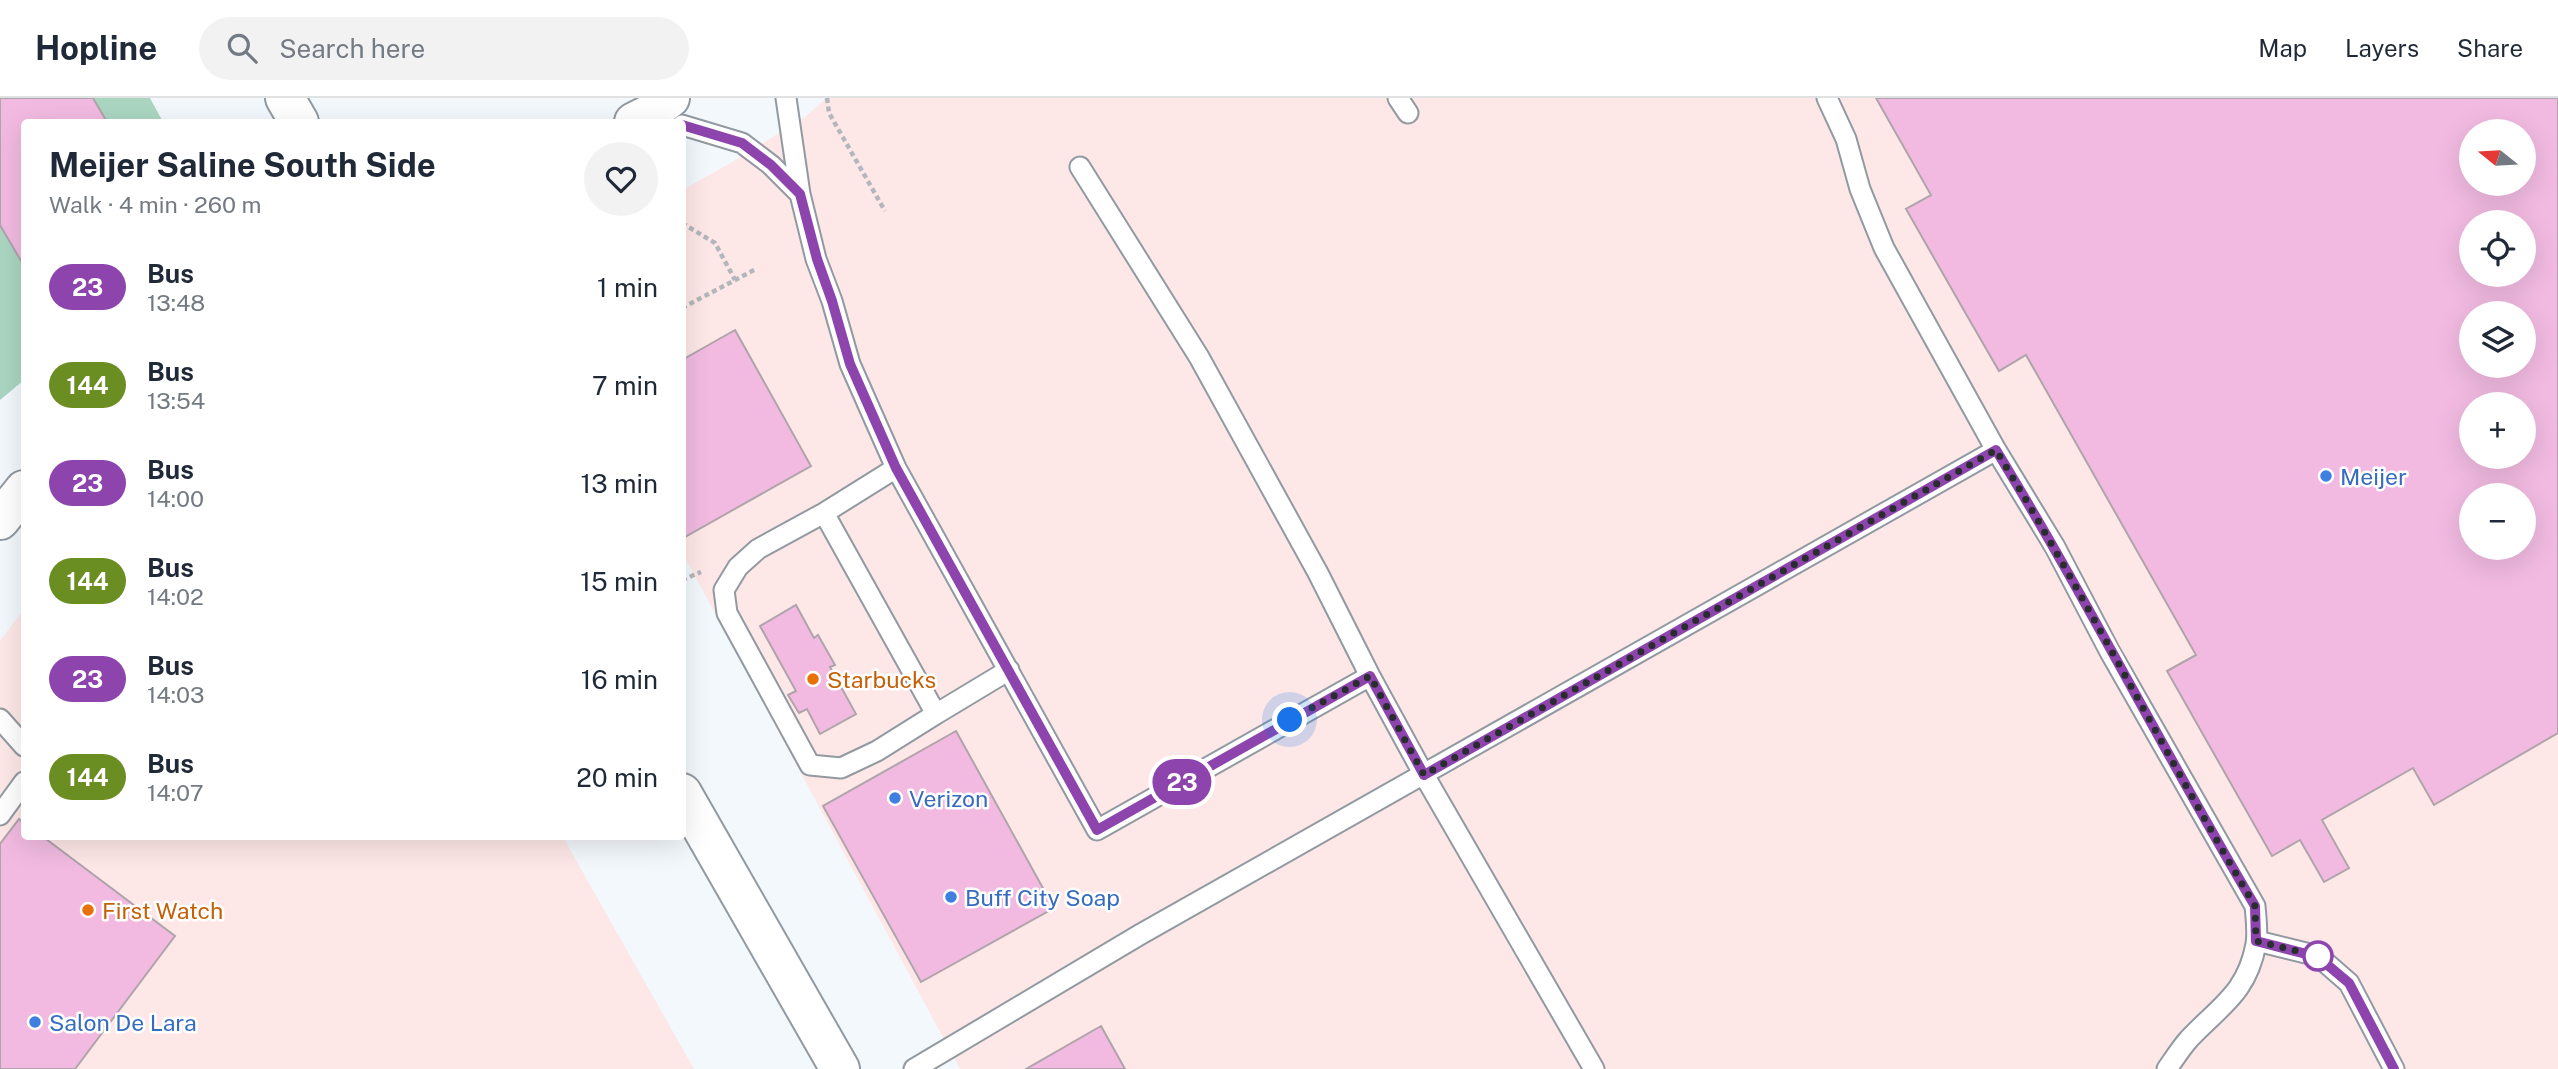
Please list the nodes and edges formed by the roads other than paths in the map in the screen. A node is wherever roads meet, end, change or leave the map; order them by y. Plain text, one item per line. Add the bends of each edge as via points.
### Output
1 (285, 98) edge
2 (786, 98) edge
3 (1827, 98) edge
4 (297, 119) edge
5 (686, 125) edge
6 (1080, 167) dead end
7 (800, 194) junction
8 (1996, 450) junction
9 (896, 468) junction
10 (21, 495) edge
11 (824, 513) junction
12 (0, 520) edge
13 (1009, 670) junction
14 (1370, 676) junction
15 (936, 714) junction
16 (0, 719) edge
17 (21, 743) edge
18 (1424, 775) junction
19 (21, 786) edge
20 (686, 800) edge
21 (0, 815) edge
22 (2256, 941) junction
23 (840, 1069) edge
24 (914, 1069) edge
25 (1594, 1069) edge
26 (2167, 1069) edge
27 (2394, 1069) edge

1 - 4 main road
2 - 7 lane
3 - 8 lane via 1884,248
5 - 7 lane via 742,143
6 - 14 lane via 1199,357
7 - 9 lane via 850,364
8 - 18 lane
8 - 22 lane via 2255,906
9 - 11 lane
9 - 13 lane
10 - 12 main road
11 - 15 lane
11 - 15 lane via 758,550 738,567 724,590 727,613 810,765 841,768
13 - 14 lane via 1097,830
13 - 15 lane
14 - 18 lane
16 - 17 lane
18 - 24 lane via 1141,934
18 - 25 lane
19 - 21 lane
20 - 23 main road
22 - 26 lane via 2241,986
22 - 27 lane via 2318,957 2349,983

